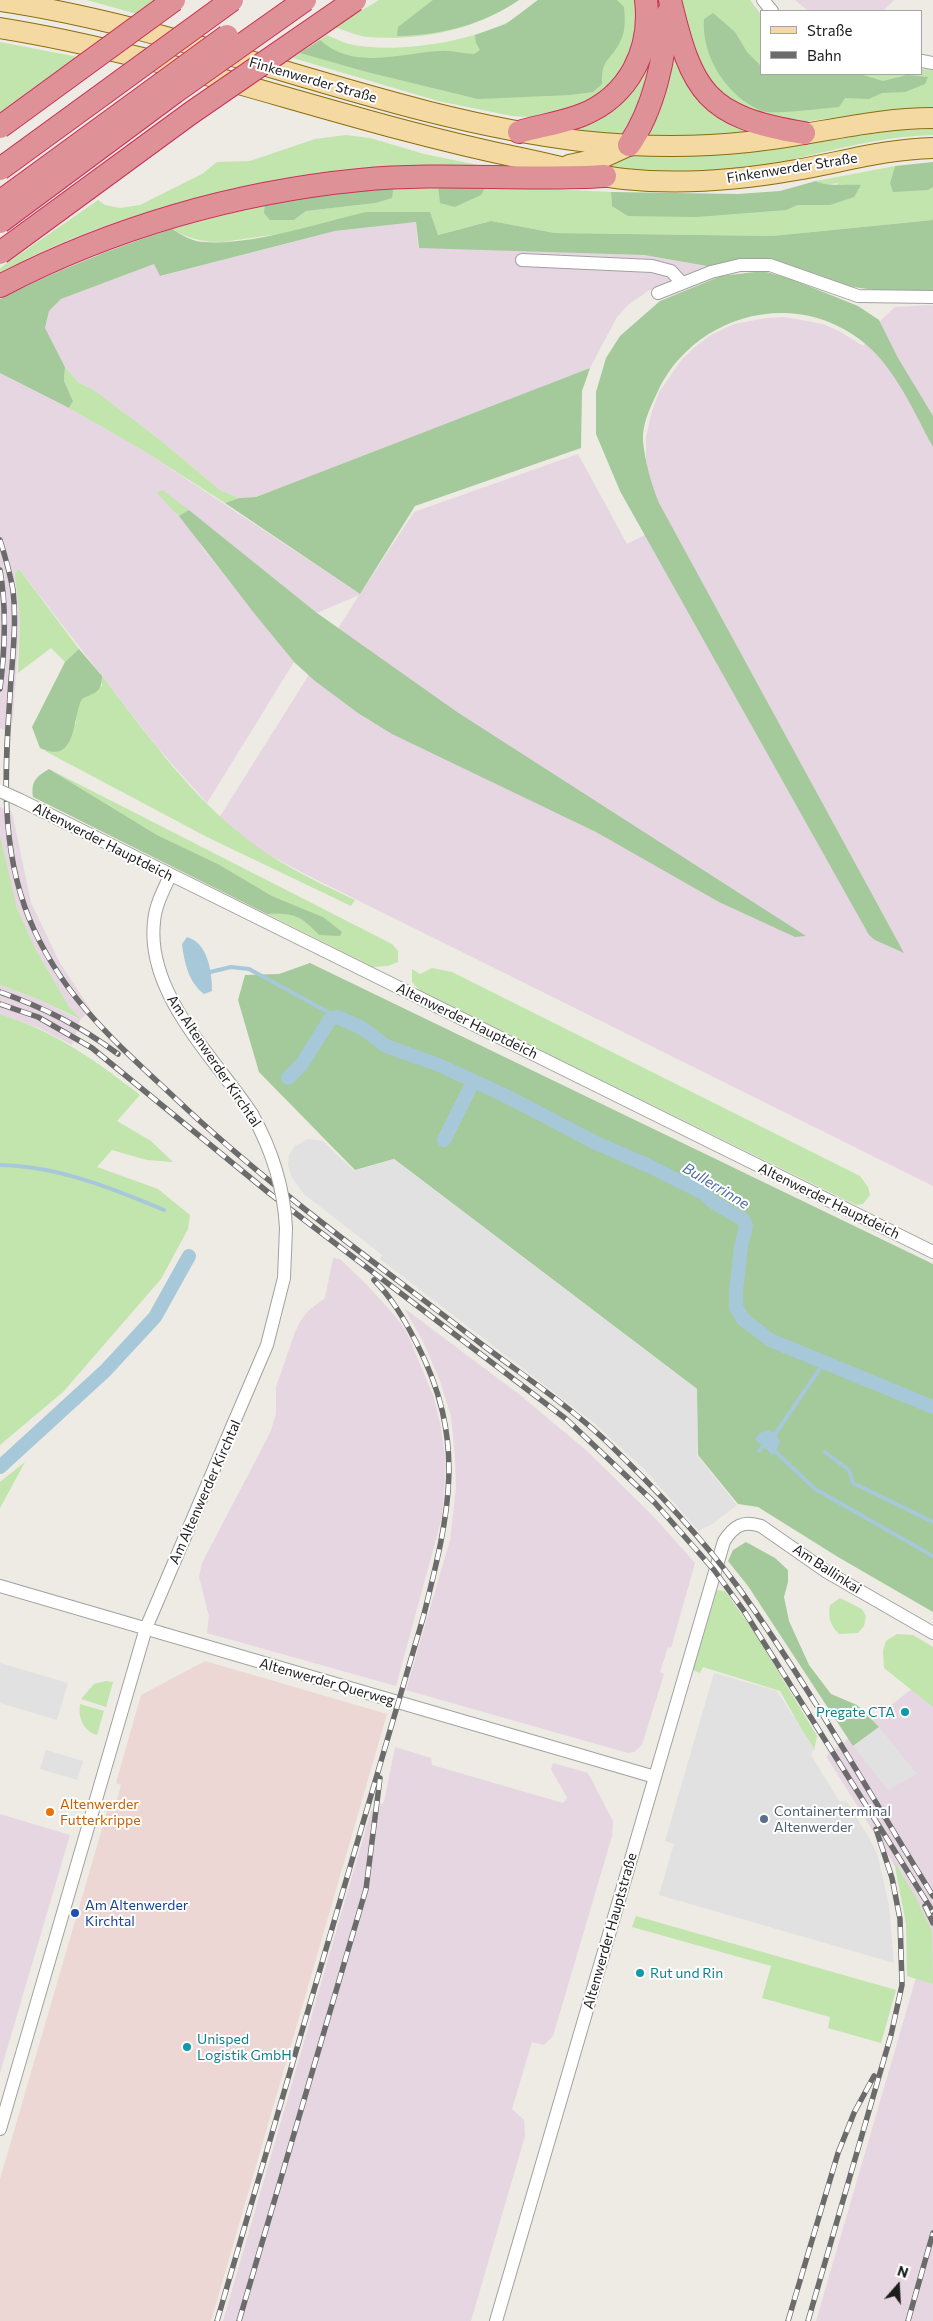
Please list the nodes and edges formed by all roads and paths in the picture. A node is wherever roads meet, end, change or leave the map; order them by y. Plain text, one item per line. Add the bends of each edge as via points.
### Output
1 (174, 0) edge
2 (232, 0) edge
3 (280, 0) edge
4 (305, 0) edge
5 (355, 0) edge
6 (646, 0) edge
7 (669, 0) edge
8 (763, 0) edge
9 (0, 1) edge
10 (771, 10) edge
11 (0, 28) edge
12 (933, 118) edge
13 (0, 127) edge
14 (519, 132) junction
15 (804, 133) junction
16 (629, 145) junction
17 (933, 148) edge
18 (562, 166) junction
19 (0, 169) edge
20 (605, 176) junction
21 (0, 202) edge
22 (0, 222) edge
23 (0, 253) edge
24 (522, 260) dead end
25 (682, 283) junction
26 (0, 286) edge
27 (658, 293) dead end
28 (933, 297) edge
29 (0, 790) edge
30 (170, 876) junction
31 (933, 1252) edge
32 (724, 1540) joint
33 (0, 1586) edge
34 (146, 1628) junction
35 (933, 1634) edge
36 (655, 1777) junction
37 (0, 2129) edge
38 (496, 2321) edge

1 - 13 highway, bridge
2 - 19 highway, bridge
3 - 21 highway, bridge via 165,79
4 - 22 highway, bridge
5 - 23 highway, bridge via 191,113
6 - 14 highway via 644,48 629,80 601,105 582,114
7 - 15 highway via 691,71 710,98 754,124
7 - 16 highway via 664,46 655,83 642,122
8 - 10 street
9 - 14 main road, Finkenwerder Straße via 144,31 407,107
11 - 18 main road, Finkenwerder Straße via 124,53 418,134
12 - 15 main road, Finkenwerder Straße via 889,120
14 - 16 main road, Finkenwerder Straße
15 - 16 main road, Finkenwerder Straße via 711,145
16 - 18 main road, Finkenwerder Straße via 602,158
17 - 20 main road, Finkenwerder Straße via 880,153 742,178 659,180
18 - 20 main road, Finkenwerder Straße
20 - 26 highway via 361,180 280,191 156,222 96,243
24 - 25 street via 652,266 671,271
25 - 27 street
25 - 28 street via 740,265 770,265 858,296
29 - 30 street, Altenwerder Hauptdeich, bridge
30 - 31 street, Altenwerder Hauptdeich
30 - 34 street, Am Altenwerder Kirchtal, bridge via 154,920 155,953 162,981 182,1017 252,1114 274,1160 284,1200 286,1228 284,1278 267,1345
32 - 35 street, Am Ballinkai via 740,1524 761,1526 827,1572
32 - 36 street, Altenwerder Hauptstraße
33 - 34 street, Altenwerder Querweg
34 - 36 street, Altenwerder Querweg
34 - 37 street, Am Altenwerder Kirchtal
36 - 38 street, Altenwerder Hauptstraße

